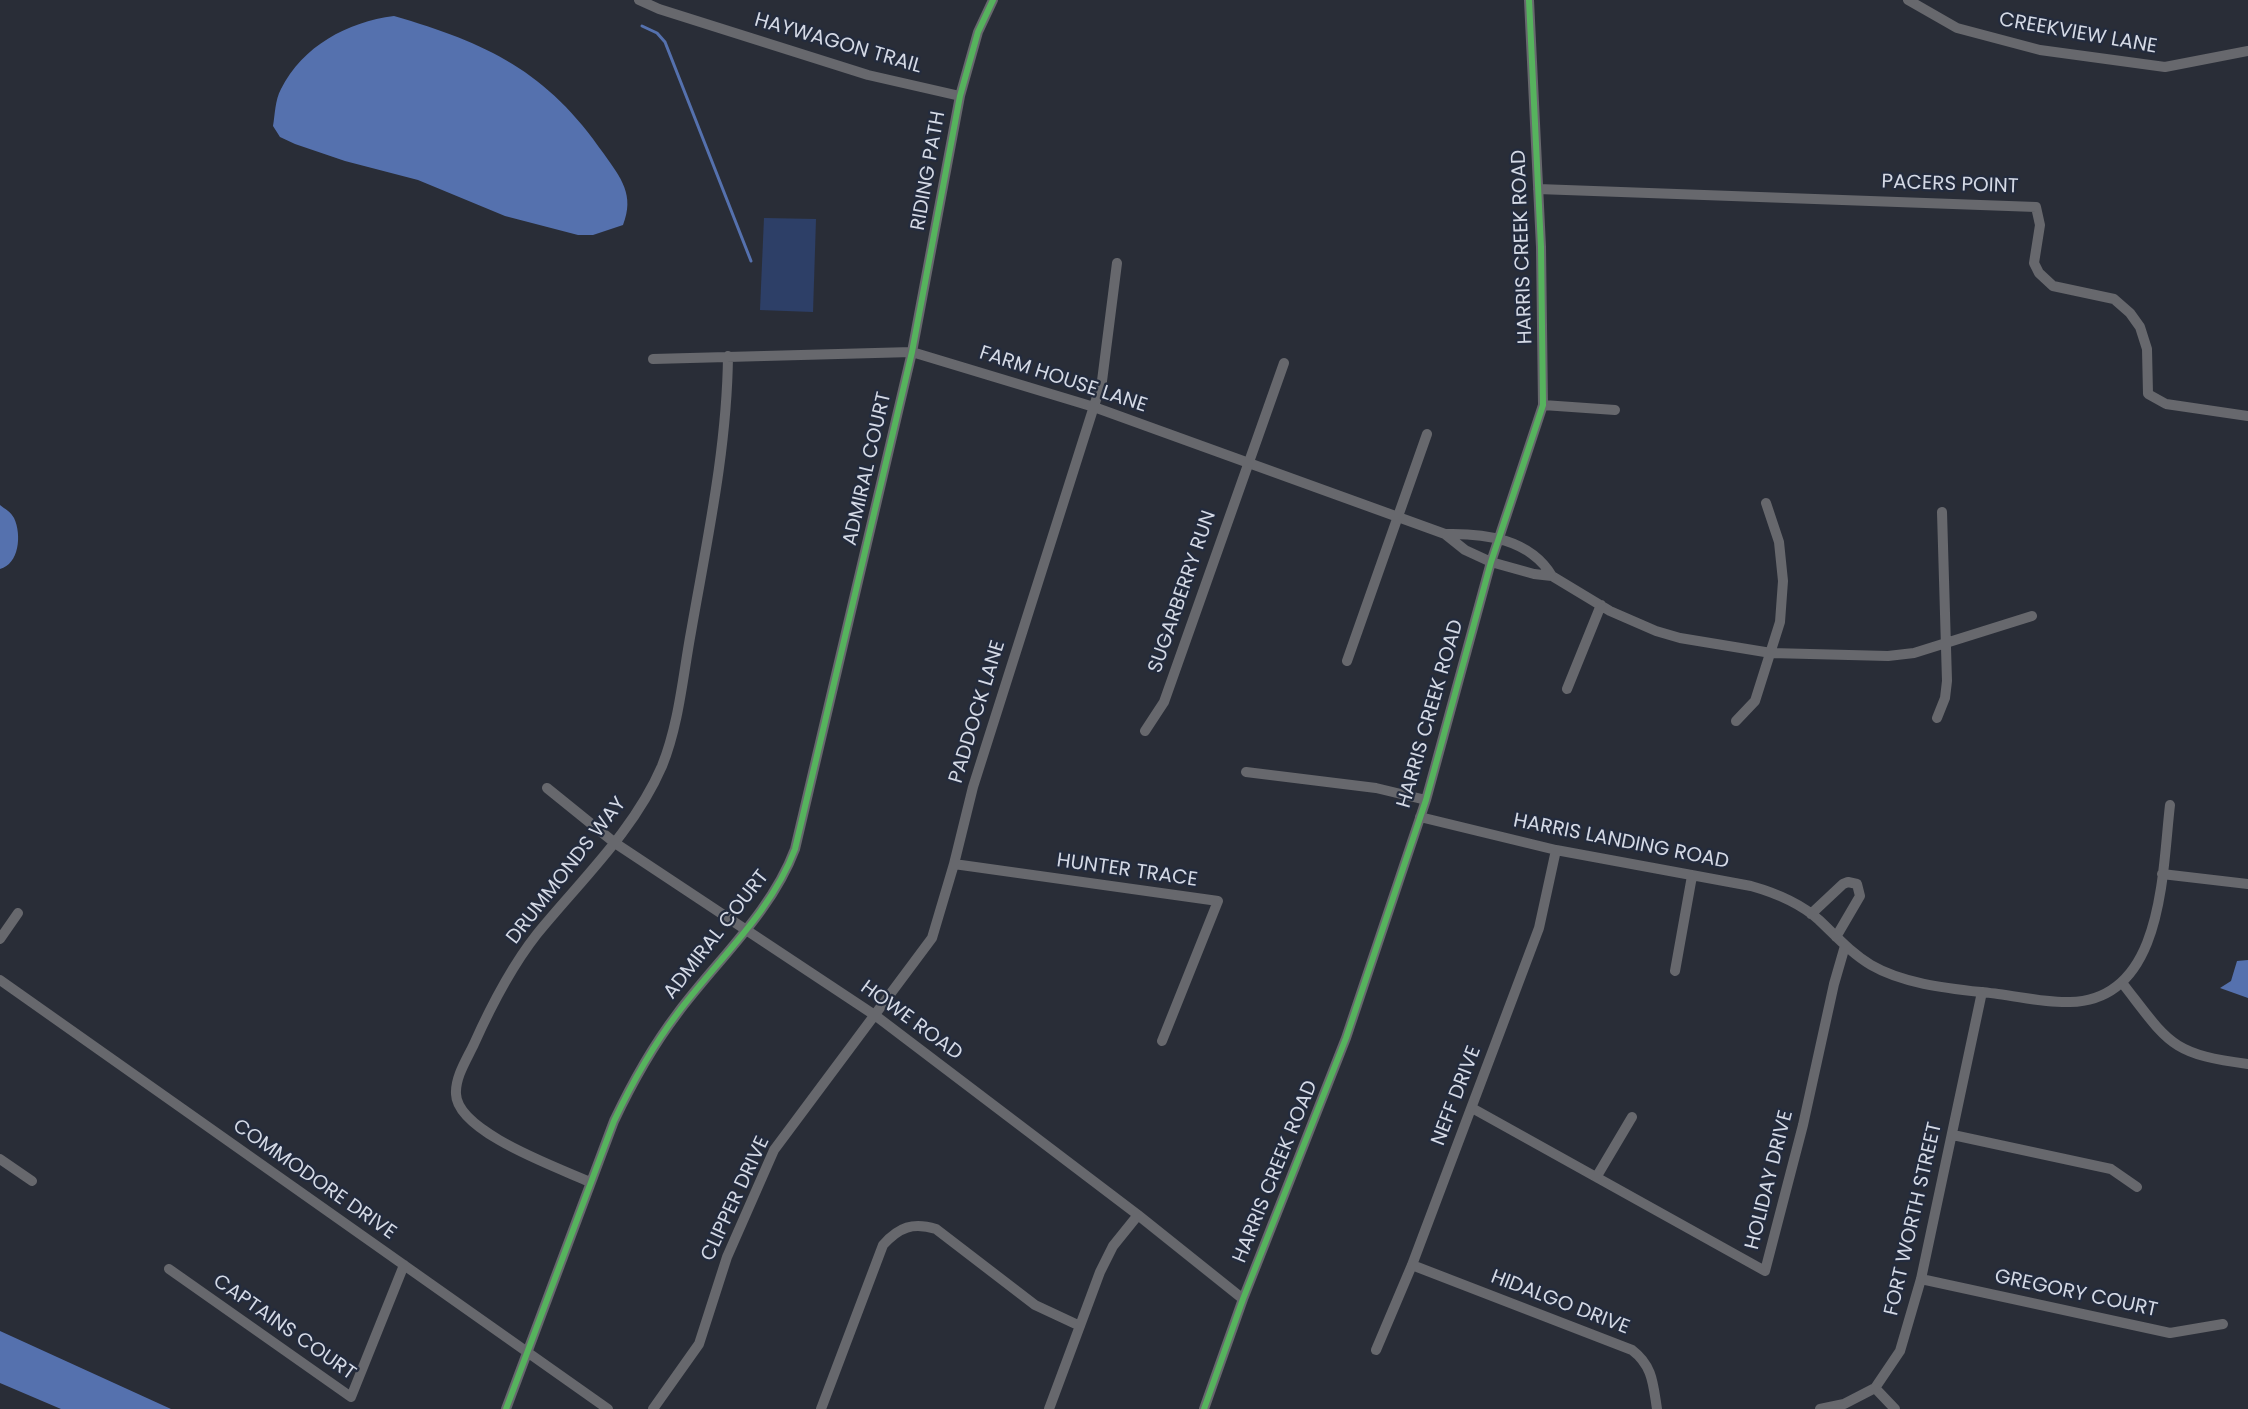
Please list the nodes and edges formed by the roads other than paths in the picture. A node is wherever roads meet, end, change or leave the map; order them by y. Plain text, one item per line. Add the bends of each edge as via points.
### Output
1 (639, 0) edge
2 (993, 0) edge
3 (1529, 0) edge
4 (1908, 0) edge
5 (2248, 51) edge
6 (960, 96) junction
7 (1538, 189) junction
8 (1118, 263) dead end
9 (912, 352) junction
10 (728, 356) junction
11 (653, 359) dead end
12 (1284, 363) dead end
13 (1543, 405) junction
14 (1094, 407) junction
15 (1615, 410) dead end
16 (2248, 416) edge
17 (1427, 434) dead end
18 (1247, 460) junction
19 (1766, 503) dead end
20 (1942, 512) dead end
21 (1398, 517) junction
22 (1445, 534) junction
23 (1498, 539) junction
24 (1491, 562) junction
25 (1552, 576) junction
26 (1601, 606) junction
27 (2032, 616) dead end
28 (1946, 645) junction
29 (1771, 652) junction
30 (1347, 661) dead end
31 (1567, 689) dead end
32 (1937, 718) dead end
33 (1736, 722) dead end
34 (1145, 731) dead end
35 (1246, 772) dead end
36 (547, 788) dead end
37 (1426, 800) junction
38 (2170, 805) dead end
39 (1420, 817) junction
40 (615, 843) junction
41 (1556, 850) junction
42 (954, 864) junction
43 (2162, 874) junction
44 (1692, 876) junction
45 (2248, 884) edge
46 (18, 913) dead end
47 (1811, 914) junction
48 (747, 929) junction
49 (1836, 937) junction
50 (0, 939) edge
51 (1845, 946) junction
52 (1675, 971) dead end
53 (0, 980) edge
54 (2123, 984) junction
55 (1982, 992) junction
56 (876, 1016) junction
57 (1162, 1041) dead end
58 (2248, 1064) edge
59 (1472, 1108) junction
60 (1632, 1117) dead end
61 (1953, 1135) junction
62 (0, 1159) edge
63 (1598, 1176) junction
64 (32, 1181) dead end
65 (591, 1182) junction
66 (2137, 1187) dead end
67 (1138, 1215) junction
68 (404, 1265) junction
69 (1412, 1265) junction
70 (169, 1269) dead end
71 (1921, 1279) junction
72 (1243, 1299) junction
73 (2223, 1324) dead end
74 (1080, 1326) junction
75 (1376, 1350) dead end
76 (526, 1351) junction
77 (1875, 1388) junction
78 (506, 1409) edge
79 (609, 1409) edge
80 (653, 1409) edge
81 (821, 1409) edge
82 (1049, 1409) edge
83 (1204, 1409) edge
84 (1657, 1409) edge
85 (1820, 1409) edge
86 (1895, 1409) edge

1 - 6 street, HAYWAGON TRAIL via 868,75
2 - 6 street, RIDING PATH via 978,32
3 - 7 street, HARRIS CREEK ROAD
4 - 5 street, CREEKVIEW LANE via 1957,28 2040,50 2165,67
6 - 9 street, RIDING PATH
7 - 13 street, HARRIS CREEK ROAD
7 - 16 street, PACERS POINT via 2036,207 2040,225 2034,263 2039,273 2053,286 2114,299 2130,313 2140,327 2147,349 2148,394 2166,404
8 - 14 street, PADDOCK LANE via 1102,381
9 - 10 street, FARM HOUSE LANE
9 - 14 street, FARM HOUSE LANE
9 - 48 street, ADMIRAL COURT via 795,849 778,887
10 - 11 street, FARM HOUSE LANE
10 - 40 street, DRUMMONDS WAY via 728,410 721,465 674,721 663,764
12 - 18 street, SUGARBERRY RUN
13 - 15 street
13 - 23 street, HARRIS CREEK ROAD
14 - 18 street, FARM HOUSE LANE
14 - 42 street, PADDOCK LANE via 973,786
17 - 21 street
18 - 21 street, FARM HOUSE LANE
18 - 34 street, SUGARBERRY RUN via 1164,702
19 - 29 street via 1779,542 1783,581 1780,622
20 - 28 street
21 - 22 street, FARM HOUSE LANE
21 - 30 street
22 - 23 street, FARM HOUSE LANE
22 - 24 street, FARM HOUSE LANE via 1465,550
23 - 24 street, HARRIS CREEK ROAD
23 - 25 street, FARM HOUSE LANE via 1543,560
24 - 25 street, FARM HOUSE LANE
24 - 37 street, HARRIS CREEK ROAD
25 - 26 street
26 - 29 street via 1680,638
26 - 31 street
27 - 28 street
28 - 29 street via 1888,656
28 - 32 street via 1945,698
29 - 33 street via 1755,700
35 - 37 street via 1376,788
36 - 40 street, HOWE ROAD
37 - 39 street, HARRIS CREEK ROAD
38 - 43 street, HARRIS LANDING ROAD
39 - 41 street, HARRIS LANDING ROAD
39 - 72 street, HARRIS CREEK ROAD via 1346,1038
40 - 48 street, HOWE ROAD
40 - 65 street, DRUMMONDS WAY via 514,968 468,1056 456,1095 461,1112 480,1128
41 - 44 street, HARRIS LANDING ROAD
41 - 59 street, NEFF DRIVE via 1539,928
42 - 56 street, PADDOCK LANE via 932,938
42 - 57 street, HUNTER TRACE via 1218,901
43 - 45 street
43 - 54 street, HARRIS LANDING ROAD via 2150,938 2140,963
44 - 47 street, HARRIS LANDING ROAD via 1772,892
44 - 52 street
46 - 50 street
47 - 49 street, HARRIS LANDING ROAD
47 - 49 street via 1843,884 1857,885 1860,896
48 - 56 street, HOWE ROAD
48 - 65 street, ADMIRAL COURT via 678,1013 641,1068 614,1121
49 - 51 street, HARRIS LANDING ROAD
51 - 55 street, HARRIS LANDING ROAD via 1887,973
51 - 63 street, HOLIDAY DRIVE via 1765,1271
53 - 68 street, COMMODORE DRIVE
54 - 55 street, HARRIS LANDING ROAD via 2102,996 2071,1002
54 - 58 street via 2165,1037 2180,1049 2211,1059
55 - 61 street, FORT WORTH STREET
56 - 67 street, HOWE ROAD
56 - 80 street, CLIPPER DRIVE via 774,1150 727,1257 699,1344
59 - 63 street, HOLIDAY DRIVE
59 - 69 street, NEFF DRIVE
60 - 63 street
61 - 66 street via 2111,1169
61 - 71 street, FORT WORTH STREET
62 - 64 street
65 - 76 street, ADMIRAL COURT
67 - 72 street, HOWE ROAD
67 - 74 street via 1113,1246
68 - 70 street, CAPTAINS COURT via 351,1397
68 - 76 street, COMMODORE DRIVE
69 - 75 street, NEFF DRIVE
69 - 84 street, HIDALGO DRIVE via 1632,1350 1650,1369
71 - 73 street, GREGORY COURT via 2170,1333
71 - 77 street, FORT WORTH STREET via 1900,1351
72 - 83 street, HARRIS CREEK ROAD
74 - 81 street via 1035,1305 936,1229 921,1224 904,1227 883,1245
74 - 82 street
76 - 78 street, ADMIRAL COURT
76 - 79 street, COMMODORE DRIVE
77 - 85 street, FORT WORTH STREET via 1844,1404
77 - 86 street

